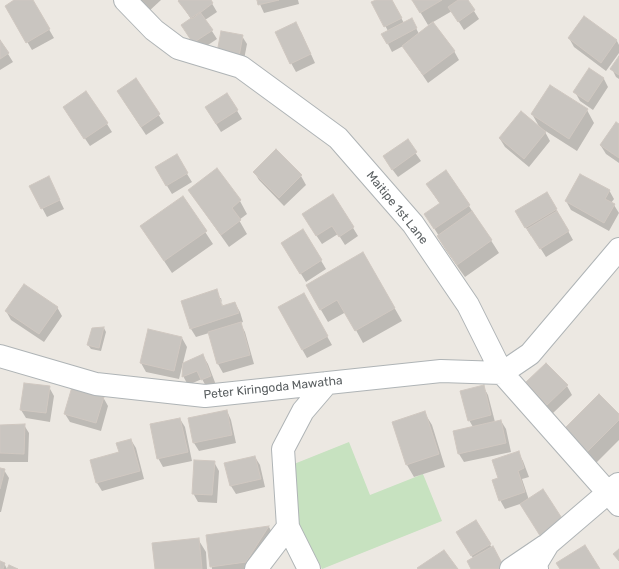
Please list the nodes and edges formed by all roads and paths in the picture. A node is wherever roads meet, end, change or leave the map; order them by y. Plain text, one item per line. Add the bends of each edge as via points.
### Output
1 (125, 0) edge
2 (619, 249) edge
3 (0, 356) edge
4 (502, 373) junction
5 (327, 383) junction
6 (615, 494) edge
7 (288, 527) junction
8 (548, 544) junction
9 (256, 569) edge
10 (309, 569) edge
11 (511, 569) edge
12 (537, 569) edge

1 - 4 street, Maitipe 1st Lane via 154,30 178,48 241,67 338,138 417,230 468,305
2 - 4 street via 530,354
3 - 5 street, Peter Kiringoda Mawatha via 96,384 205,396
4 - 5 street, Peter Kiringoda Mawatha via 441,371
4 - 6 street, Maitipe 1st Lane
5 - 7 street via 303,411 283,449
6 - 8 street
7 - 9 street
7 - 10 street
8 - 11 street
8 - 12 street via 536,564

